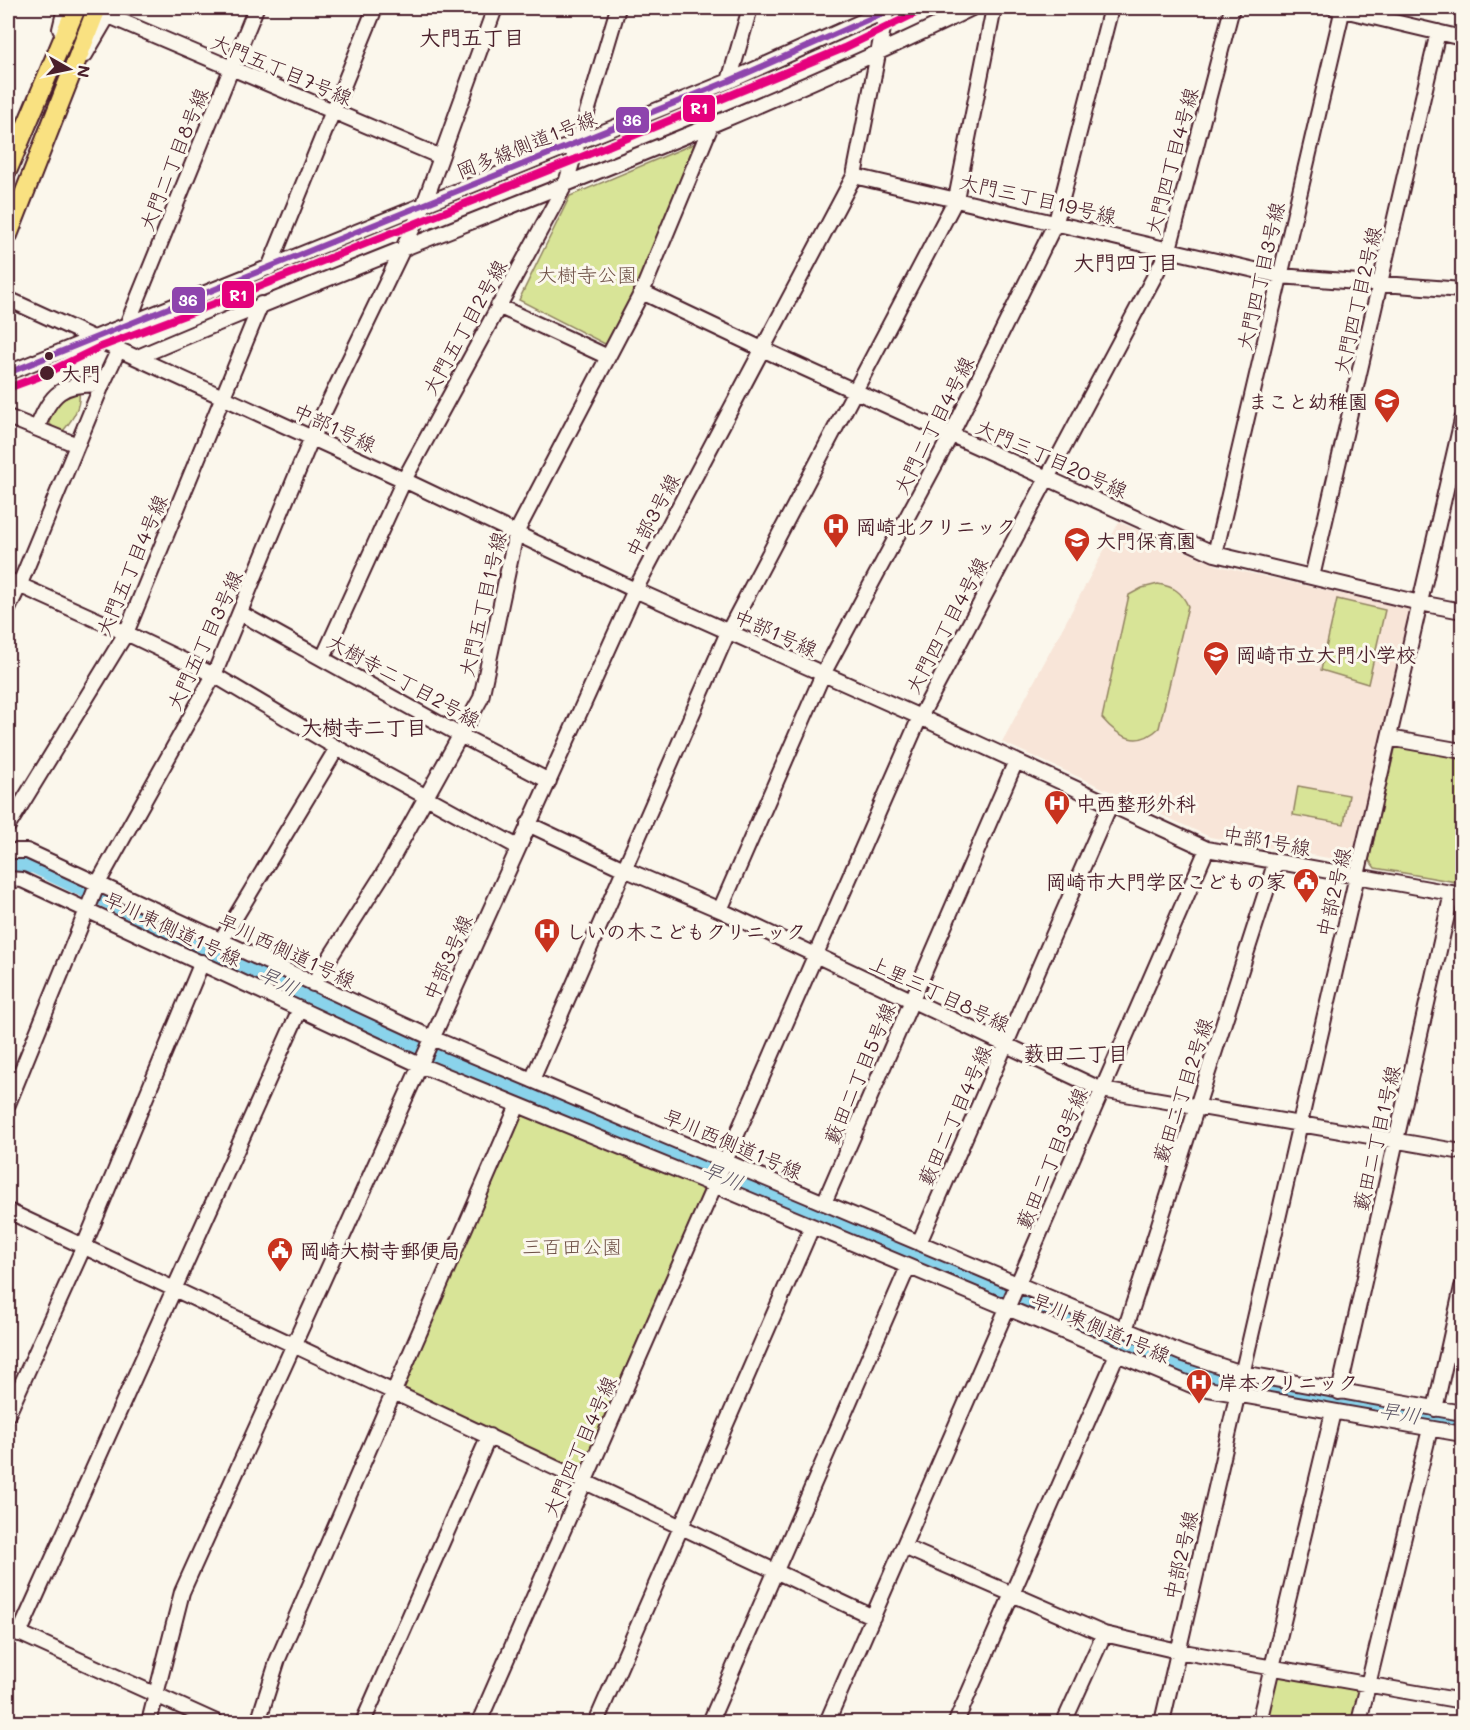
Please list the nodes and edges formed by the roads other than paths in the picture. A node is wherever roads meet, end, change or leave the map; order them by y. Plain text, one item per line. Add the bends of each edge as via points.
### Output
1 (65, 8) edge
2 (76, 8) edge
3 (256, 8) edge
4 (375, 8) edge
5 (495, 8) edge
6 (618, 8) edge
7 (750, 8) edge
8 (972, 8) edge
9 (993, 8) edge
10 (1111, 8) edge
11 (1232, 8) edge
12 (1340, 8) edge
13 (889, 9) edge
14 (106, 10) edge
15 (1438, 32) junction
16 (1462, 38) edge
17 (879, 53) junction
18 (231, 68) junction
19 (50, 72) junction
20 (729, 81) junction
21 (332, 111) junction
22 (712, 123) junction
23 (576, 144) junction
24 (441, 158) junction
25 (8, 169) edge
26 (854, 176) junction
27 (566, 183) junction
28 (956, 199) junction
29 (423, 207) junction
30 (1056, 222) junction
31 (8, 236) edge
32 (403, 249) junction
33 (1169, 249) junction
34 (269, 268) junction
35 (1280, 276) junction
36 (1381, 284) junction
37 (1462, 290) edge
38 (642, 292) junction
39 (8, 299) edge
40 (261, 304) junction
41 (498, 306) junction
42 (127, 325) junction
43 (94, 339) junction
44 (119, 349) junction
45 (762, 349) junction
46 (138, 357) junction
47 (608, 357) junction
48 (8, 373) edge
49 (102, 385) junction
50 (856, 391) junction
51 (223, 396) junction
52 (8, 417) edge
53 (1462, 420) edge
54 (37, 428) junction
55 (951, 435) junction
56 (312, 437) junction
57 (77, 445) junction
58 (1047, 477) junction
59 (404, 480) junction
60 (516, 533) junction
61 (1215, 554) junction
62 (1312, 577) junction
63 (13, 583) edge
64 (635, 590) junction
65 (1420, 603) junction
66 (8, 609) edge
67 (1462, 611) edge
68 (240, 613) junction
69 (728, 632) junction
70 (126, 633) junction
71 (323, 657) junction
72 (823, 674) junction
73 (214, 675) junction
74 (920, 717) junction
75 (460, 735) junction
76 (1389, 738) junction
77 (337, 748) junction
78 (1462, 751) edge
79 (1016, 761) junction
80 (549, 781) junction
81 (426, 798) junction
82 (1110, 804) junction
83 (528, 824) junction
84 (8, 826) edge
85 (518, 848) junction
86 (1207, 849) junction
87 (8, 851) edge
88 (1276, 861) junction
89 (624, 869) junction
90 (1357, 876) junction
91 (8, 879) edge
92 (98, 883) junction
93 (1457, 894) edge
94 (87, 909) junction
95 (720, 910) junction
96 (221, 941) junction
97 (814, 956) junction
98 (202, 962) junction
99 (313, 984) junction
100 (911, 1001) junction
101 (300, 1009) junction
102 (432, 1038) junction
103 (1006, 1045) junction
104 (420, 1065) junction
105 (532, 1080) junction
106 (1102, 1090) junction
107 (8, 1104) edge
108 (518, 1105) junction
109 (1197, 1107) junction
110 (1300, 1124) junction
111 (1396, 1140) junction
112 (1462, 1152) edge
113 (725, 1161) junction
114 (714, 1185) junction
115 (824, 1203) junction
116 (8, 1211) edge
117 (812, 1227) junction
118 (919, 1243) junction
119 (84, 1246) junction
120 (908, 1267) junction
121 (1018, 1284) junction
122 (1462, 1287) edge
123 (175, 1288) junction
124 (1006, 1309) junction
125 (1125, 1330) junction
126 (294, 1345) junction
127 (1117, 1354) junction
128 (1242, 1373) junction
129 (394, 1392) junction
130 (1339, 1392) junction
131 (1237, 1396) junction
132 (1435, 1408) junction
133 (1333, 1412) junction
134 (1462, 1413) edge
135 (8, 1414) edge
136 (1430, 1429) junction
137 (1462, 1434) edge
138 (489, 1436) junction
139 (585, 1480) junction
140 (682, 1527) junction
141 (904, 1547) junction
142 (777, 1571) junction
143 (1012, 1594) junction
144 (873, 1617) junction
145 (13, 1631) edge
146 (1104, 1634) junction
147 (1178, 1651) junction
148 (1272, 1668) junction
149 (1368, 1685) junction
150 (156, 1695) junction
151 (1462, 1701) edge
152 (149, 1722) edge
153 (216, 1722) edge
154 (258, 1722) edge
155 (363, 1722) edge
156 (479, 1722) edge
157 (596, 1722) edge
158 (710, 1722) edge
159 (827, 1722) edge
160 (956, 1722) edge
161 (1064, 1722) edge
162 (1162, 1722) edge
163 (1259, 1722) edge
164 (1359, 1722) edge

1 - 19 street
2 - 19 main road
3 - 18 street, 大門二丁目8号線
4 - 21 street
5 - 24 street, 大門五丁目3号線
6 - 23 street, 大門五丁目2号線
7 - 20 street
8 - 17 street
9 - 28 street
10 - 30 street, 大門二丁目4号線
11 - 33 street, 大門四丁目4号線
12 - 15 street
12 - 35 street, 大門四丁目3号線
13 - 17 street, 中部3号線
13 - 20 street, 岡多線側道1号線
14 - 18 street, 大門五丁目7号線
14 - 31 main road via 66,84
15 - 16 street
15 - 36 street, 大門四丁目2号線
17 - 22 street
17 - 26 street, 中部3号線
18 - 21 street, 大門五丁目7号線
18 - 42 street, 大門二丁目8号線
19 - 25 main road
20 - 23 street, 岡多線側道1号線
21 - 24 street, 大門五丁目7号線
21 - 34 street
22 - 27 street
22 - 38 street, 大門五丁目1号線
23 - 27 street, 大門五丁目2号線
23 - 29 street, 岡多線側道1号線
24 - 29 street, 大門五丁目3号線
26 - 28 street, 大門三丁目19号線
26 - 45 street, 中部3号線
27 - 32 street
27 - 41 street, 大門五丁目2号線
28 - 30 street, 大門三丁目19号線
28 - 50 street
29 - 32 street, 大門五丁目3号線
29 - 34 street, 岡多線側道1号線
30 - 33 street, 大門三丁目19号線
30 - 55 street, 大門二丁目4号線
32 - 40 street
32 - 56 street, 大門五丁目3号線
33 - 35 street, 大門三丁目19号線
33 - 58 street, 大門四丁目4号線
34 - 42 street, 岡多線側道1号線
35 - 36 street, 大門三丁目19号線
35 - 61 street, 大門四丁目3号線
36 - 37 street, 大門三丁目19号線
36 - 62 street, 大門四丁目2号線
38 - 45 street, 大門三丁目20号線
38 - 47 street, 大門五丁目1号線
39 - 43 street, 中部1号線
40 - 46 street
40 - 51 street, 大門五丁目4号線
41 - 47 street
41 - 59 street, 大門五丁目2号線
42 - 43 street, 岡多線側道1号線
43 - 44 street, 中部1号線
43 - 48 street, 岡多線側道1号線
44 - 46 street, 中部1号線
44 - 49 street
45 - 50 street, 大門三丁目20号線
45 - 64 street, 中部3号線
46 - 51 street, 中部1号線
47 - 60 street, 大門五丁目1号線
49 - 54 street via 70,387 55,395
49 - 57 street
50 - 55 street, 大門三丁目20号線
50 - 69 street
51 - 56 street, 中部1号線
51 - 70 street, 大門五丁目4号線
52 - 54 street
53 - 65 street, 中部2号線
54 - 57 street
55 - 58 street, 大門三丁目20号線
55 - 72 street, 大門二丁目4号線
56 - 59 street, 中部1号線
56 - 68 street, 大門五丁目3号線
57 - 63 street
58 - 61 street, 大門三丁目20号線
58 - 74 street, 大門四丁目4号線
59 - 60 street, 中部1号線
59 - 71 street, 大門五丁目2号線
60 - 64 street, 中部1号線
60 - 75 street, 大門五丁目1号線 via 481,698
61 - 62 street, 大門三丁目20号線
62 - 65 street, 大門三丁目20号線
63 - 66 street
63 - 70 street
64 - 69 street, 中部1号線
64 - 80 street, 中部3号線
65 - 67 street, 大門三丁目20号線
65 - 76 street, 中部2号線
68 - 71 street, 大樹寺二丁目2号線
68 - 73 street, 大門五丁目3号線
69 - 72 street, 中部1号線
69 - 89 street
70 - 73 street
70 - 84 street, 大門五丁目4号線
71 - 75 street, 大樹寺二丁目2号線
72 - 74 street, 中部1号線
72 - 95 street, 大門二丁目4号線
73 - 77 street
73 - 92 street, 大門五丁目3号線
74 - 79 street, 中部1号線
74 - 97 street, 大門四丁目4号線
75 - 80 street, 大樹寺二丁目2号線
75 - 81 street, 大門五丁目1号線
76 - 78 street
76 - 90 street, 中部2号線
77 - 81 street
77 - 96 street
79 - 82 street, 中部1号線
79 - 100 street, 藪田二丁目5号線
80 - 83 street, 中部3号線
81 - 85 street
81 - 99 street, 大門五丁目1号線
82 - 86 street, 中部1号線
82 - 103 street, 藪田二丁目4号線
83 - 85 street, 中部3号線
83 - 89 street, 上里三丁目8号線
85 - 102 street, 中部3号線
86 - 88 street, 中部1号線
86 - 106 street, 藪田二丁目3号線
87 - 92 street, 早川西側道1号線 via 27,851
88 - 90 street, 中部1号線
88 - 109 street, 藪田二丁目2号線
89 - 95 street, 上里三丁目8号線
89 - 105 street
90 - 93 street, 中部1号線
90 - 110 street, 中部2号線
91 - 94 street, 早川東側道1号線 via 22,880
92 - 94 street, 大門五丁目3号線
92 - 96 street, 早川西側道1号線
93 - 111 street, 藪田二丁目1号線
94 - 98 street, 早川東側道1号線
94 - 107 street
95 - 97 street, 上里三丁目8号線
96 - 99 street, 早川西側道1号線
97 - 100 street, 上里三丁目8号線
97 - 113 street, 大門四丁目4号線
98 - 101 street, 早川東側道1号線
98 - 119 street
99 - 102 street, 早川西側道1号線
100 - 103 street, 上里三丁目8号線
100 - 115 street, 藪田二丁目5号線
101 - 104 street, 早川東側道1号線
101 - 123 street
102 - 104 street, 中部3号線
102 - 105 street, 早川西側道1号線
103 - 106 street, 上里三丁目8号線
103 - 118 street, 藪田二丁目4号線
104 - 108 street, 早川東側道1号線
104 - 126 street, 中部3号線
105 - 113 street, 早川西側道1号線
106 - 109 street, 上里三丁目8号線
106 - 121 street, 藪田二丁目3号線
108 - 114 street, 早川東側道1号線
108 - 129 street
109 - 110 street, 上里三丁目8号線
109 - 125 street, 藪田二丁目2号線
110 - 111 street, 上里三丁目8号線
110 - 128 street, 中部2号線
111 - 112 street, 上里三丁目8号線
111 - 130 street, 藪田二丁目1号線
113 - 114 street, 大門四丁目4号線
113 - 115 street, 早川西側道1号線
114 - 117 street
114 - 139 street, 大門四丁目4号線
115 - 118 street, 早川西側道1号線
116 - 119 street
117 - 120 street
117 - 140 street
118 - 121 street, 早川西側道1号線
119 - 123 street
119 - 135 street
120 - 124 street, 早川東側道1号線
120 - 142 street
121 - 124 street, 藪田二丁目3号線
121 - 125 street, 早川西側道1号線
122 - 132 street
123 - 126 street
123 - 145 street
124 - 127 street, 早川東側道1号線
124 - 141 street, 藪田二丁目3号線
125 - 128 street, 早川西側道1号線
126 - 129 street
126 - 150 street, 中部3号線 via 182,1592
127 - 131 street, 早川東側道1号線 via 1196,1387
127 - 143 street
128 - 130 street, 早川西側道1号線
128 - 131 street, 中部2号線
129 - 138 street
129 - 154 street via 278,1659
130 - 132 street, 早川西側道1号線
131 - 133 street, 早川東側道1号線
131 - 147 street, 中部2号線
132 - 134 street, 早川西側道1号線
133 - 136 street, 早川東側道1号線
133 - 148 street
136 - 137 street, 早川東側道1号線
136 - 149 street
138 - 139 street
138 - 155 street
139 - 140 street
139 - 156 street, 大門四丁目4号線
140 - 142 street
140 - 157 street
141 - 143 street
141 - 144 street, 藪田二丁目3号線
142 - 144 street
142 - 158 street
143 - 146 street
143 - 160 street
144 - 159 street, 藪田二丁目3号線
145 - 150 street
146 - 147 street
146 - 161 street
147 - 148 street
147 - 162 street, 中部2号線
148 - 149 street
148 - 163 street
149 - 151 street
149 - 164 street
150 - 152 street, 中部3号線
150 - 153 street

